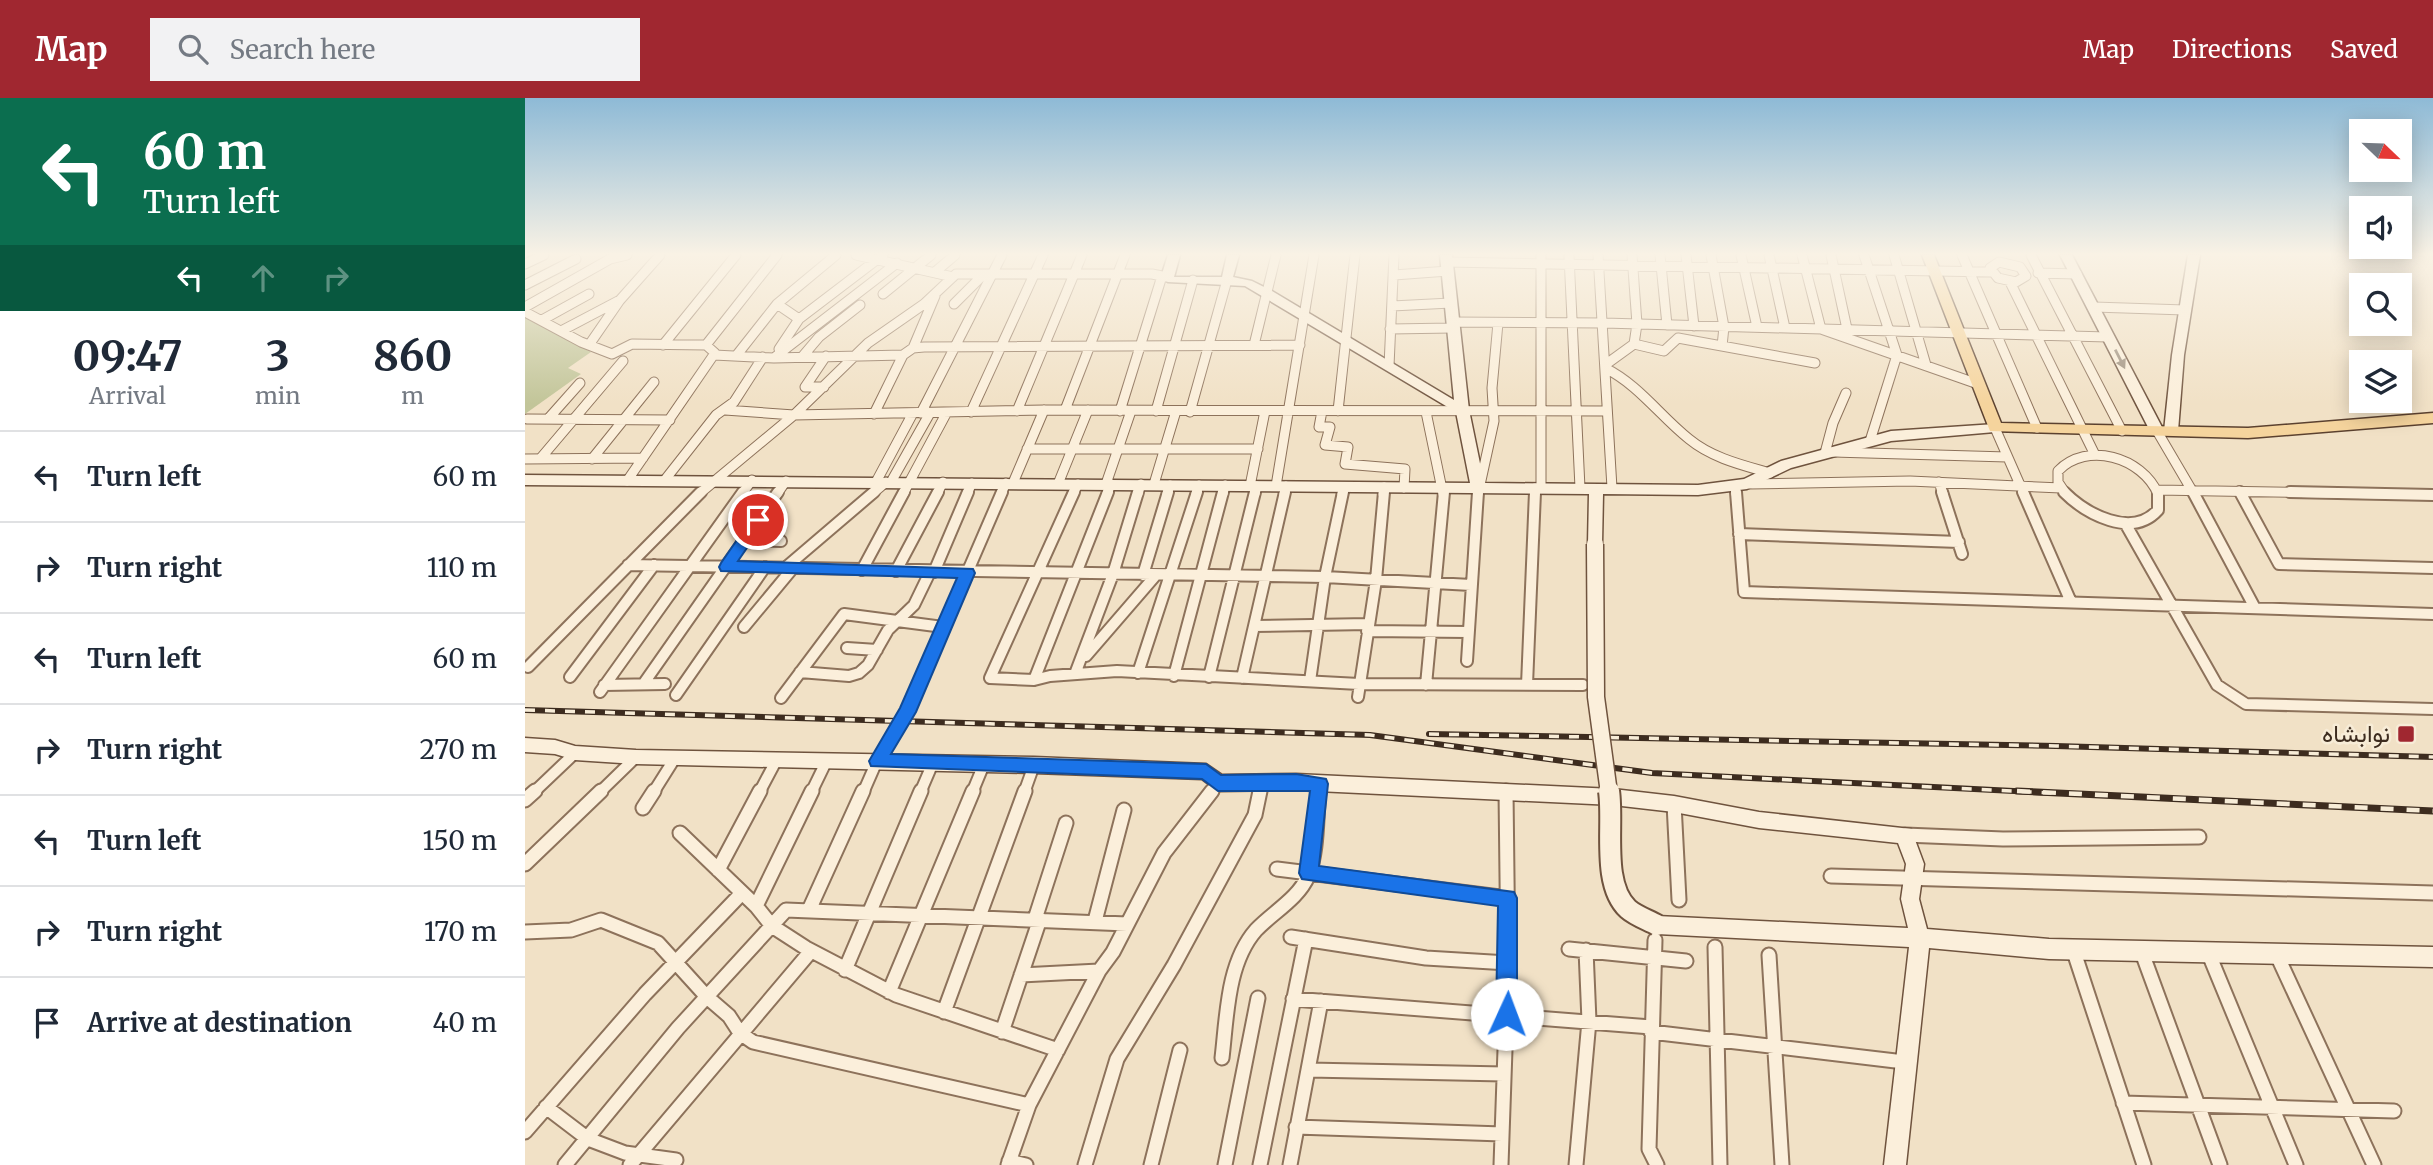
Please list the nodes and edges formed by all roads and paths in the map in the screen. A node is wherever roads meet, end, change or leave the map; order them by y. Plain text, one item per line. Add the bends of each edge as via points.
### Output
1 (569, 305) edge
2 (611, 305) edge
3 (617, 305) edge
4 (696, 305) edge
5 (738, 305) edge
6 (776, 305) edge
7 (778, 305) edge
8 (818, 305) edge
9 (842, 305) edge
10 (860, 305) dead end
11 (920, 305) edge
12 (931, 305) edge
13 (974, 305) edge
14 (1020, 305) edge
15 (1062, 305) edge
16 (1105, 305) edge
17 (1154, 305) edge
18 (1186, 305) edge
19 (1220, 305) edge
20 (1265, 305) edge
21 (1287, 305) edge
22 (1306, 305) edge
23 (1349, 305) edge
24 (1416, 305) edge
25 (1451, 305) edge
26 (1540, 305) edge
27 (1571, 305) edge
28 (1602, 305) edge
29 (1636, 305) edge
30 (1665, 305) edge
31 (1692, 305) edge
32 (1720, 305) edge
33 (1752, 305) edge
34 (1780, 305) edge
35 (1815, 305) edge
36 (1842, 305) edge
37 (1881, 305) edge
38 (1910, 305) edge
39 (1947, 305) edge
40 (1983, 305) edge
41 (2020, 305) edge
42 (2057, 305) edge
43 (2186, 305) edge
44 (1392, 306) joint
45 (2094, 307) joint
46 (525, 309) edge
47 (2185, 310) junction
48 (1304, 315) junction
49 (799, 319) junction
50 (542, 320) junction
51 (1498, 323) junction
52 (1572, 323) junction
53 (1604, 323) junction
54 (1540, 324) junction
55 (1637, 324) junction
56 (1452, 325) junction
57 (1667, 325) junction
58 (1694, 326) junction
59 (1724, 327) junction
60 (1757, 327) junction
61 (1785, 328) junction
62 (1391, 329) junction
63 (1821, 329) junction
64 (1847, 330) junction
65 (1890, 330) junction
66 (561, 331) junction
67 (1918, 331) junction
68 (1957, 331) junction
69 (1995, 332) junction
70 (805, 333) junction
71 (2033, 334) junction
72 (2073, 336) junction
73 (818, 337) junction
74 (1345, 337) junction
75 (2108, 337) junction
76 (1140, 344) junction
77 (1176, 344) junction
78 (1634, 344) junction
79 (589, 345) junction
80 (663, 345) junction
81 (706, 345) junction
82 (1045, 345) junction
83 (1089, 345) junction
84 (1209, 345) junction
85 (1254, 345) junction
86 (1300, 345) junction
87 (955, 346) junction
88 (1001, 346) junction
89 (1722, 346) junction
90 (913, 348) junction
91 (714, 355) junction
92 (857, 355) junction
93 (903, 355) junction
94 (1897, 355) junction
95 (736, 356) junction
96 (826, 356) junction
97 (763, 357) junction
98 (802, 357) junction
99 (774, 358) junction
100 (623, 360) dead end
101 (1815, 363) dead end
102 (1926, 365) junction
103 (1389, 366) junction
104 (1605, 366) junction
105 (654, 382) dead end
106 (580, 383) dead end
107 (1978, 384) junction
108 (824, 387) junction
109 (1846, 393) dead end
110 (725, 410) junction
111 (1044, 410) junction
112 (1462, 410) junction
113 (1576, 410) junction
114 (1017, 411) junction
115 (1065, 411) junction
116 (1088, 411) junction
117 (1120, 411) junction
118 (1131, 411) junction
119 (1156, 411) junction
120 (1176, 411) junction
121 (1265, 411) junction
122 (1290, 411) junction
123 (1322, 411) junction
124 (1338, 411) junction
125 (1493, 411) junction
126 (1540, 411) junction
127 (1607, 411) junction
128 (947, 412) junction
129 (971, 412) junction
130 (1189, 412) junction
131 (1426, 412) junction
132 (921, 413) junction
133 (874, 414) junction
134 (795, 415) junction
135 (527, 419) dead end
136 (548, 419) junction
137 (574, 419) junction
138 (624, 419) junction
139 (2432, 419) edge
140 (670, 420) junction
141 (1995, 428) junction
142 (2036, 428) junction
143 (2081, 429) junction
144 (2122, 431) junction
145 (2164, 431) junction
146 (1870, 441) junction
147 (1071, 449) junction
148 (1120, 449) junction
149 (1166, 449) junction
150 (1258, 449) junction
151 (1027, 450) junction
152 (1828, 452) junction
153 (2095, 455) junction
154 (2007, 457) junction
155 (643, 458) junction
156 (540, 459) junction
157 (592, 459) junction
158 (525, 460) edge
159 (1770, 473) junction
160 (525, 480) edge
161 (713, 480) junction
162 (752, 480) junction
163 (627, 481) junction
164 (664, 481) junction
165 (786, 481) junction
166 (885, 482) junction
167 (909, 482) junction
168 (943, 482) junction
169 (1939, 482) junction
170 (972, 483) junction
171 (1009, 483) junction
172 (1058, 484) junction
173 (1078, 484) junction
174 (1109, 484) junction
175 (1147, 484) junction
176 (1170, 485) junction
177 (1199, 485) junction
178 (1225, 485) junction
179 (1741, 485) junction
180 (1254, 486) junction
181 (1281, 486) junction
182 (2019, 486) junction
183 (1344, 487) junction
184 (1384, 488) junction
185 (1404, 488) junction
186 (1444, 488) junction
187 (1538, 488) junction
188 (1580, 488) junction
189 (1612, 488) junction
190 (2061, 488) junction
191 (1478, 489) junction
192 (1596, 489) junction
193 (2191, 489) junction
194 (2158, 490) junction
195 (2239, 491) junction
196 (2433, 495) edge
197 (2125, 523) junction
198 (1739, 534) junction
199 (745, 540) junction
200 (781, 541) dead end
201 (1959, 542) junction
202 (1962, 554) dead end
203 (628, 565) junction
204 (654, 565) junction
205 (690, 566) junction
206 (726, 567) junction
207 (765, 568) junction
208 (789, 568) junction
209 (2433, 568) edge
210 (862, 570) junction
211 (896, 571) junction
212 (932, 572) junction
213 (967, 573) junction
214 (1039, 574) junction
215 (1077, 574) junction
216 (1113, 574) junction
217 (1143, 575) junction
218 (1156, 575) junction
219 (1169, 575) junction
220 (1202, 576) junction
221 (1236, 576) junction
222 (1266, 576) junction
223 (1325, 577) junction
224 (1376, 580) junction
225 (1436, 583) junction
226 (1471, 585) junction
227 (2071, 602) junction
228 (2170, 605) junction
229 (2255, 608) junction
230 (2433, 614) edge
231 (897, 622) junction
232 (1318, 624) junction
233 (1254, 626) junction
234 (744, 627) dead end
235 (943, 627) junction
236 (1368, 627) junction
237 (1431, 631) junction
238 (1468, 632) junction
239 (847, 648) dead end
240 (877, 650) junction
241 (1467, 661) dead end
242 (528, 667) dead end
243 (1077, 669) junction
244 (800, 672) junction
245 (1138, 673) junction
246 (1174, 676) junction
247 (571, 677) dead end
248 (1209, 677) junction
249 (1243, 678) junction
250 (1034, 680) junction
251 (1310, 681) junction
252 (644, 683) junction
253 (666, 684) dead end
254 (1359, 684) junction
255 (1426, 685) junction
256 (1527, 685) junction
257 (1583, 685) dead end
258 (676, 695) dead end
259 (1358, 696) dead end
260 (781, 698) dead end
261 (2433, 709) edge
262 (525, 745) edge
263 (575, 753) junction
264 (636, 757) junction
265 (675, 758) junction
266 (777, 759) junction
267 (827, 760) junction
268 (877, 761) junction
269 (985, 764) junction
270 (932, 765) junction
271 (1034, 765) junction
272 (1218, 783) junction
273 (1262, 784) junction
274 (1319, 784) junction
275 (1506, 791) junction
276 (525, 800) edge
277 (1674, 804) junction
278 (643, 808) dead end
279 (1125, 810) dead end
280 (1066, 823) dead end
281 (680, 832) dead end
282 (1905, 835) junction
283 (2199, 837) dead end
284 (525, 864) edge
285 (1277, 869) dead end
286 (718, 870) junction
287 (1309, 873) junction
288 (1831, 876) dead end
289 (1913, 879) junction
290 (742, 892) junction
291 (2433, 893) edge
292 (1508, 898) junction
293 (1679, 900) dead end
294 (755, 906) junction
295 (809, 911) junction
296 (868, 913) junction
297 (922, 915) junction
298 (979, 917) junction
299 (1038, 919) junction
300 (1095, 921) junction
301 (1127, 924) junction
302 (772, 926) junction
303 (525, 932) edge
304 (1656, 932) junction
305 (1920, 937) junction
306 (1715, 947) dead end
307 (1569, 949) dead end
308 (2073, 949) junction
309 (1587, 950) junction
310 (2141, 950) junction
311 (811, 951) junction
312 (2208, 952) junction
313 (2276, 953) junction
314 (1769, 955) dead end
315 (1654, 957) junction
316 (2433, 957) edge
317 (1686, 961) dead end
318 (676, 962) junction
319 (1508, 963) junction
320 (845, 970) junction
321 (1099, 971) junction
322 (1021, 975) junction
323 (890, 992) junction
324 (707, 997) junction
325 (1258, 998) dead end
326 (1293, 999) junction
327 (1321, 1001) junction
328 (944, 1012) junction
329 (1507, 1014) junction
330 (1589, 1021) junction
331 (1651, 1030) junction
332 (1002, 1032) junction
333 (740, 1033) junction
334 (1716, 1040) junction
335 (1775, 1047) junction
336 (1058, 1050) junction
337 (1180, 1050) dead end
338 (1222, 1058) dead end
339 (1904, 1062) junction
340 (1309, 1070) junction
341 (1504, 1074) junction
342 (2123, 1103) junction
343 (1028, 1105) junction
344 (2197, 1105) junction
345 (546, 1107) junction
346 (2272, 1107) junction
347 (2348, 1110) junction
348 (2394, 1111) dead end
349 (1296, 1127) junction
350 (525, 1132) edge
351 (1502, 1134) junction
352 (588, 1139) junction
353 (634, 1160) edge
354 (676, 1160) dead end
355 (1009, 1163) edge
356 (565, 1165) edge
357 (1025, 1165) edge
358 (1085, 1165) edge
359 (1151, 1165) edge
360 (1225, 1165) edge
361 (1260, 1165) edge
362 (1290, 1165) edge
363 (1501, 1165) edge
364 (1576, 1165) edge
365 (1657, 1165) edge
366 (1720, 1165) edge
367 (1782, 1165) edge
368 (1895, 1165) edge
369 (2144, 1165) edge
370 (2220, 1165) edge
371 (2296, 1165) edge
372 (2374, 1165) edge

1 - 50 street
2 - 66 street
3 - 79 street
4 - 80 street
5 - 81 street
6 - 95 street
7 - 49 street
8 - 49 street
9 - 70 street
10 - 73 street
11 - 92 street
12 - 90 street
13 - 87 street
14 - 88 street
15 - 82 street
16 - 83 street
17 - 76 street
18 - 77 street
19 - 84 street
20 - 85 street
21 - 48 street
22 - 48 street
23 - 74 street
24 - 44 street
25 - 56 street
26 - 54 street
27 - 52 street
28 - 53 street
29 - 55 street
30 - 57 street
31 - 58 street
32 - 59 street
33 - 60 street
34 - 61 street
35 - 63 street
36 - 64 street
37 - 65 street
38 - 67 street
39 - 68 main road
40 - 69 street
41 - 71 street
42 - 72 street
43 - 47 street
44 - 62 street
45 - 47 street
45 - 75 street
46 - 50 street
47 - 145 street
48 - 74 street
48 - 86 street
49 - 99 street
50 - 66 street
51 - 54 street
51 - 56 street
51 - 125 street
52 - 53 street
52 - 54 street
52 - 113 street
53 - 55 street
53 - 104 street
54 - 126 street
55 - 57 street
55 - 78 street
56 - 62 street
56 - 112 street
57 - 58 street
58 - 59 street
59 - 60 street
59 - 89 street
60 - 61 street
61 - 63 street
62 - 103 street
63 - 64 street
63 - 94 street
64 - 65 street
65 - 67 street
65 - 94 street
66 - 79 street
67 - 68 street
67 - 102 street
68 - 69 street
68 - 107 main road
69 - 71 street
69 - 142 street
70 - 73 street
70 - 99 street
71 - 72 street
71 - 143 street
72 - 75 street
72 - 144 street
73 - 98 street
74 - 103 street
74 - 124 street
75 -> 145 street
76 - 77 street
76 - 83 street
76 - 117 street
77 - 84 street
77 - 119 street
78 - 89 street via 1664,351 1678,338
78 - 104 street
79 - 80 street via 611,354 632,344
80 - 81 street
81 - 91 street
82 - 83 street
82 - 88 street
82 - 114 street
83 - 115 street
84 - 85 street
84 - 130 street
85 - 86 street
86 - 122 street
87 - 88 street
87 - 90 street
87 - 132 street
88 - 129 street
89 - 101 street
90 - 93 street
91 - 95 street
91 - 140 street
92 - 93 street
92 - 96 street
92 - 108 street
93 - 133 street
94 - 102 street
94 - 146 street
95 - 97 street
96 - 98 street
96 - 108 street via 805,387
97 - 99 street
97 - 110 street
98 - 99 street
100 - 137 street
102 - 107 street
103 - 112 street
104 - 127 street
104 - 159 street via 1693,443
105 - 138 street
106 - 136 street
107 - 141 main road
108 - 134 street
109 - 152 street via 1833,423
110 - 134 street
110 - 164 street via 716,415
111 - 114 street
111 - 115 street
111 - 151 street
112 - 125 street
112 - 131 street
112 - 191 street
113 - 126 street
113 - 127 street
113 - 188 street
114 - 129 street
115 - 116 street
116 - 117 street
116 - 147 street
117 - 118 street
118 - 119 street
118 - 148 street
119 - 120 street
120 - 130 street
120 - 149 street
121 - 122 street
121 - 130 street
121 - 150 street
122 - 123 street
122 - 181 street
123 - 124 street
123 - 185 street via 1319,426 1330,427 1325,444 1348,447 1345,464 1405,469
124 - 131 street
125 - 126 street
125 - 191 street
126 - 187 street
127 - 189 street
128 - 129 street
128 - 132 street
128 - 167 street
131 - 186 street
132 - 133 street
132 - 166 street
132 - 166 street
133 - 134 street
134 - 161 street
135 - 136 street
136 - 137 street
137 - 138 street
137 - 156 street
138 - 140 street
138 - 157 street
139 - 145 main road via 2248,433
140 - 155 street
141 - 142 main road
141 - 146 street via 1913,432
141 - 154 street
142 - 143 main road
143 - 144 main road
143 - 153 street
144 - 145 main road
145 - 193 street
146 - 152 street
147 - 148 street
147 - 151 street
147 - 172 street
148 - 149 street
148 - 174 street
149 - 150 street
149 - 175 street
150 - 180 street
151 - 171 street
152 - 154 street
152 - 159 street
153 - 190 street via 2064,462 2058,470
153 - 194 street via 2132,465
154 - 182 street
155 - 157 street
155 - 163 street
156 - 157 street
156 - 158 street
159 - 179 street
160 - 163 street
161 - 162 street
161 - 164 street
161 - 203 street
162 - 165 street
162 - 205 street
163 - 164 street
165 - 166 street
165 - 199 street
166 - 167 street
166 - 208 street
167 - 168 street
167 - 210 street
168 - 170 street
168 - 211 street
169 - 179 street
169 - 182 street
169 - 201 street
170 - 171 street
170 - 212 street
171 - 172 street
171 - 213 street
172 - 173 street
173 - 174 street
173 - 214 street
174 - 175 street
174 - 215 street
175 - 176 street
175 - 216 street
176 - 177 street
176 - 217 street
177 - 178 street
177 - 219 street
178 - 180 street
178 - 220 street
179 - 189 street via 1698,490
179 - 198 street
180 - 181 street
180 - 221 street
181 - 183 street
181 - 222 street
182 - 190 street
182 - 227 street
183 - 184 street
183 - 223 street
184 - 185 street
184 - 224 street
185 - 186 street
186 - 191 street
186 - 225 street
187 - 188 street
187 - 191 street
187 - 256 street
188 - 192 street
189 - 192 street
190 - 197 street via 2084,511
191 - 226 street
192 - 304 street, bridge via 1596,697 1611,805 1612,881 1629,910
193 - 194 street
193 - 195 street
193 - 229 street
194 - 197 street via 2161,505 2156,513 2147,520
195 - 196 street
195 - 209 street via 2279,564
197 - 228 street
198 - 201 street
198 - 227 street via 1744,592
199 - 200 street
199 - 206 street
201 - 202 street
203 - 204 street
203 - 242 street
204 - 205 street
204 - 247 street
205 - 206 street
205 - 252 street via 602,689
206 - 207 street
206 - 252 street
207 - 208 street
207 - 258 street
208 - 210 street
208 - 234 street
210 - 211 street
211 - 212 street
212 - 213 street
212 - 231 street via 914,605
213 - 214 street
213 - 235 street
214 - 215 street
214 - 250 street via 990,678
215 - 216 street
215 - 250 street
216 - 217 street
216 - 243 street
217 - 218 street
218 - 219 street
218 - 243 street
219 - 220 street
219 - 245 street
220 - 221 street
220 - 246 street
221 - 222 street
221 - 248 street
222 - 223 street
222 - 233 street
223 - 224 street
223 - 232 street
224 - 225 street
224 - 236 street
225 - 226 street
225 - 237 street
226 - 238 street
227 - 228 street
228 - 229 street
228 - 261 street via 2217,685 2246,704
229 - 230 street
231 - 235 street
231 - 240 street
231 - 244 street via 844,614
232 - 233 street
232 - 236 street
232 - 251 street
233 - 249 street
235 - 268 street via 907,712
236 - 237 street
236 - 254 street
237 - 238 street
237 - 255 street
238 - 241 street
239 - 240 street
240 - 244 street via 859,673 849,676
243 - 245 street
243 - 250 street
244 - 260 street
245 - 246 street
246 - 248 street
248 - 249 street
249 - 251 street
251 - 254 street
252 - 253 street
254 - 255 street
254 - 259 street
255 - 256 street
256 - 257 street
262 - 263 street
263 - 264 street
263 - 276 street
264 - 265 street
264 - 284 street
265 - 266 street
265 - 278 street
266 - 267 street
266 - 286 street
267 - 268 street
267 - 294 street
268 - 270 street
268 - 295 street
269 - 270 street
269 - 271 street
269 - 297 street
270 - 296 street
271 - 272 street via 1206,772
271 - 298 street
272 - 273 street
272 - 301 street via 1164,853
273 - 274 street
273 - 358 street via 1255,815 1117,1059
274 - 275 street
274 - 287 street
275 - 277 street
275 - 292 street
277 - 282 street via 1759,820
277 - 293 street
279 - 300 street
280 - 299 street
281 - 286 street
282 - 283 street
282 - 289 street via 1915,864
285 - 287 street
286 - 290 street
287 - 292 street
287 - 338 street via 1246,947 1233,986
288 - 289 street
289 - 291 street
289 - 305 street via 1910,899
290 - 294 street
290 - 318 street
292 - 319 street
294 - 302 street
295 - 296 street
295 - 302 street via 786,910
296 - 297 street
296 - 320 street
297 - 298 street
297 - 323 street
298 - 299 street
298 - 328 street
299 - 300 street
299 - 322 street
300 - 301 street
301 - 321 street
302 - 311 street
302 - 324 street
303 - 318 street via 571,930 601,920 658,943
304 - 305 street
304 - 315 street
305 - 308 street
305 - 339 street
306 - 334 street
307 - 309 street
308 - 310 street
308 - 342 street
309 - 315 street
309 - 330 street
310 - 312 street
310 - 344 street
311 - 320 street
311 - 333 street
312 - 313 street
312 - 346 street
313 - 316 street
313 - 347 street
314 - 335 street
315 - 317 street
315 - 331 street
318 - 324 street
318 - 345 street
319 - 326 street via 1433,960 1299,938
319 - 329 street
320 - 323 street
321 - 322 street
321 - 336 street
322 - 332 street
323 - 328 street
324 - 333 street
324 - 352 street
325 - 360 street
326 - 327 street
326 - 361 street
327 - 329 street
327 - 340 street
328 - 332 street
329 - 330 street
329 - 341 street
330 - 331 street
330 - 364 street
331 - 334 street
331 - 365 street via 1649,1149
332 - 336 street
333 - 343 street via 753,1042
333 - 353 street
334 - 335 street
334 - 366 street
335 - 339 street
335 - 367 street
336 - 343 street
337 - 359 street
339 - 368 street
340 - 341 street
340 - 349 street
341 - 351 street
342 - 344 street
342 - 369 street
343 - 355 street
344 - 346 street
344 - 370 street
345 - 350 street
345 - 352 street
346 - 347 street
346 - 371 street
347 - 348 street
347 - 372 street
349 - 351 street
349 - 362 street
351 - 363 street
352 - 353 street
352 - 356 street
353 - 354 street
355 - 357 street

